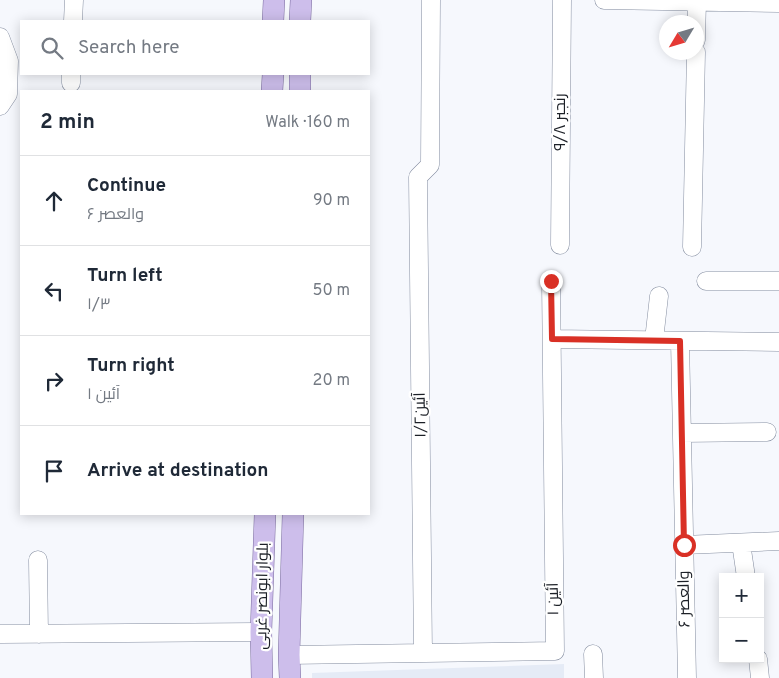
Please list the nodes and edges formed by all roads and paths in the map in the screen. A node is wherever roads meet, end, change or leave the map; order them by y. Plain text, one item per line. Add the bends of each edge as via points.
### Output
1 (74, 0) edge
2 (274, 0) edge
3 (301, 0) edge
4 (431, 0) edge
5 (562, 0) edge
6 (604, 0) edge
7 (697, 1) edge
8 (779, 3) edge
9 (697, 15) edge
10 (73, 20) edge
11 (273, 20) edge
12 (300, 20) edge
13 (0, 37) edge
14 (696, 60) edge
15 (273, 75) edge
16 (300, 75) edge
17 (272, 90) edge
18 (300, 90) edge
19 (0, 106) edge
20 (560, 245) dead end
21 (692, 248) dead end
22 (551, 281) dead end
23 (779, 281) edge
24 (706, 282) dead end
25 (659, 296) dead end
26 (552, 339) junction
27 (654, 340) junction
28 (680, 341) junction
29 (779, 342) edge
30 (767, 432) dead end
31 (682, 433) junction
32 (265, 515) edge
33 (293, 515) edge
34 (779, 541) edge
35 (741, 543) junction
36 (684, 545) junction
37 (38, 560) dead end
38 (745, 573) edge
39 (261, 632) junction
40 (0, 634) edge
41 (39, 634) junction
42 (423, 653) junction
43 (593, 654) dead end
44 (289, 655) junction
45 (758, 663) edge
46 (262, 678) edge
47 (290, 678) edge
48 (594, 678) edge
49 (687, 678) edge
50 (760, 678) edge

1 - 10 street
2 - 11 main road
3 - 12 main road
4 - 42 street, ۱/۲آئین via 430,165 418,177
5 - 20 street, رنجبر ۹/۸
6 - 7 street
7 - 8 street
7 - 9 street
13 - 19 street via 9,61 8,94
14 - 21 street
15 - 17 main road
16 - 18 main road
22 - 26 street, آئین ۱
23 - 24 street
25 - 27 street
26 - 27 street
26 - 42 street, آئین ۱ via 555,651
27 - 28 street
28 - 29 street
28 - 31 street, والعصر ۶
30 - 31 street
31 - 36 street, والعصر ۶
32 - 39 main road, بلوار ابونصر غربی
33 - 44 main road, بلوار ابونصر غربی
34 - 35 street
35 - 36 street
35 - 38 street
36 - 49 street, والعصر ۶
37 - 41 street
39 - 41 street
39 - 46 main road, بلوار ابونصر غربی
40 - 41 street
42 - 44 street, آئین ۱
43 - 48 street
44 - 47 main road, بلوار ابونصر غربی
45 - 50 street

